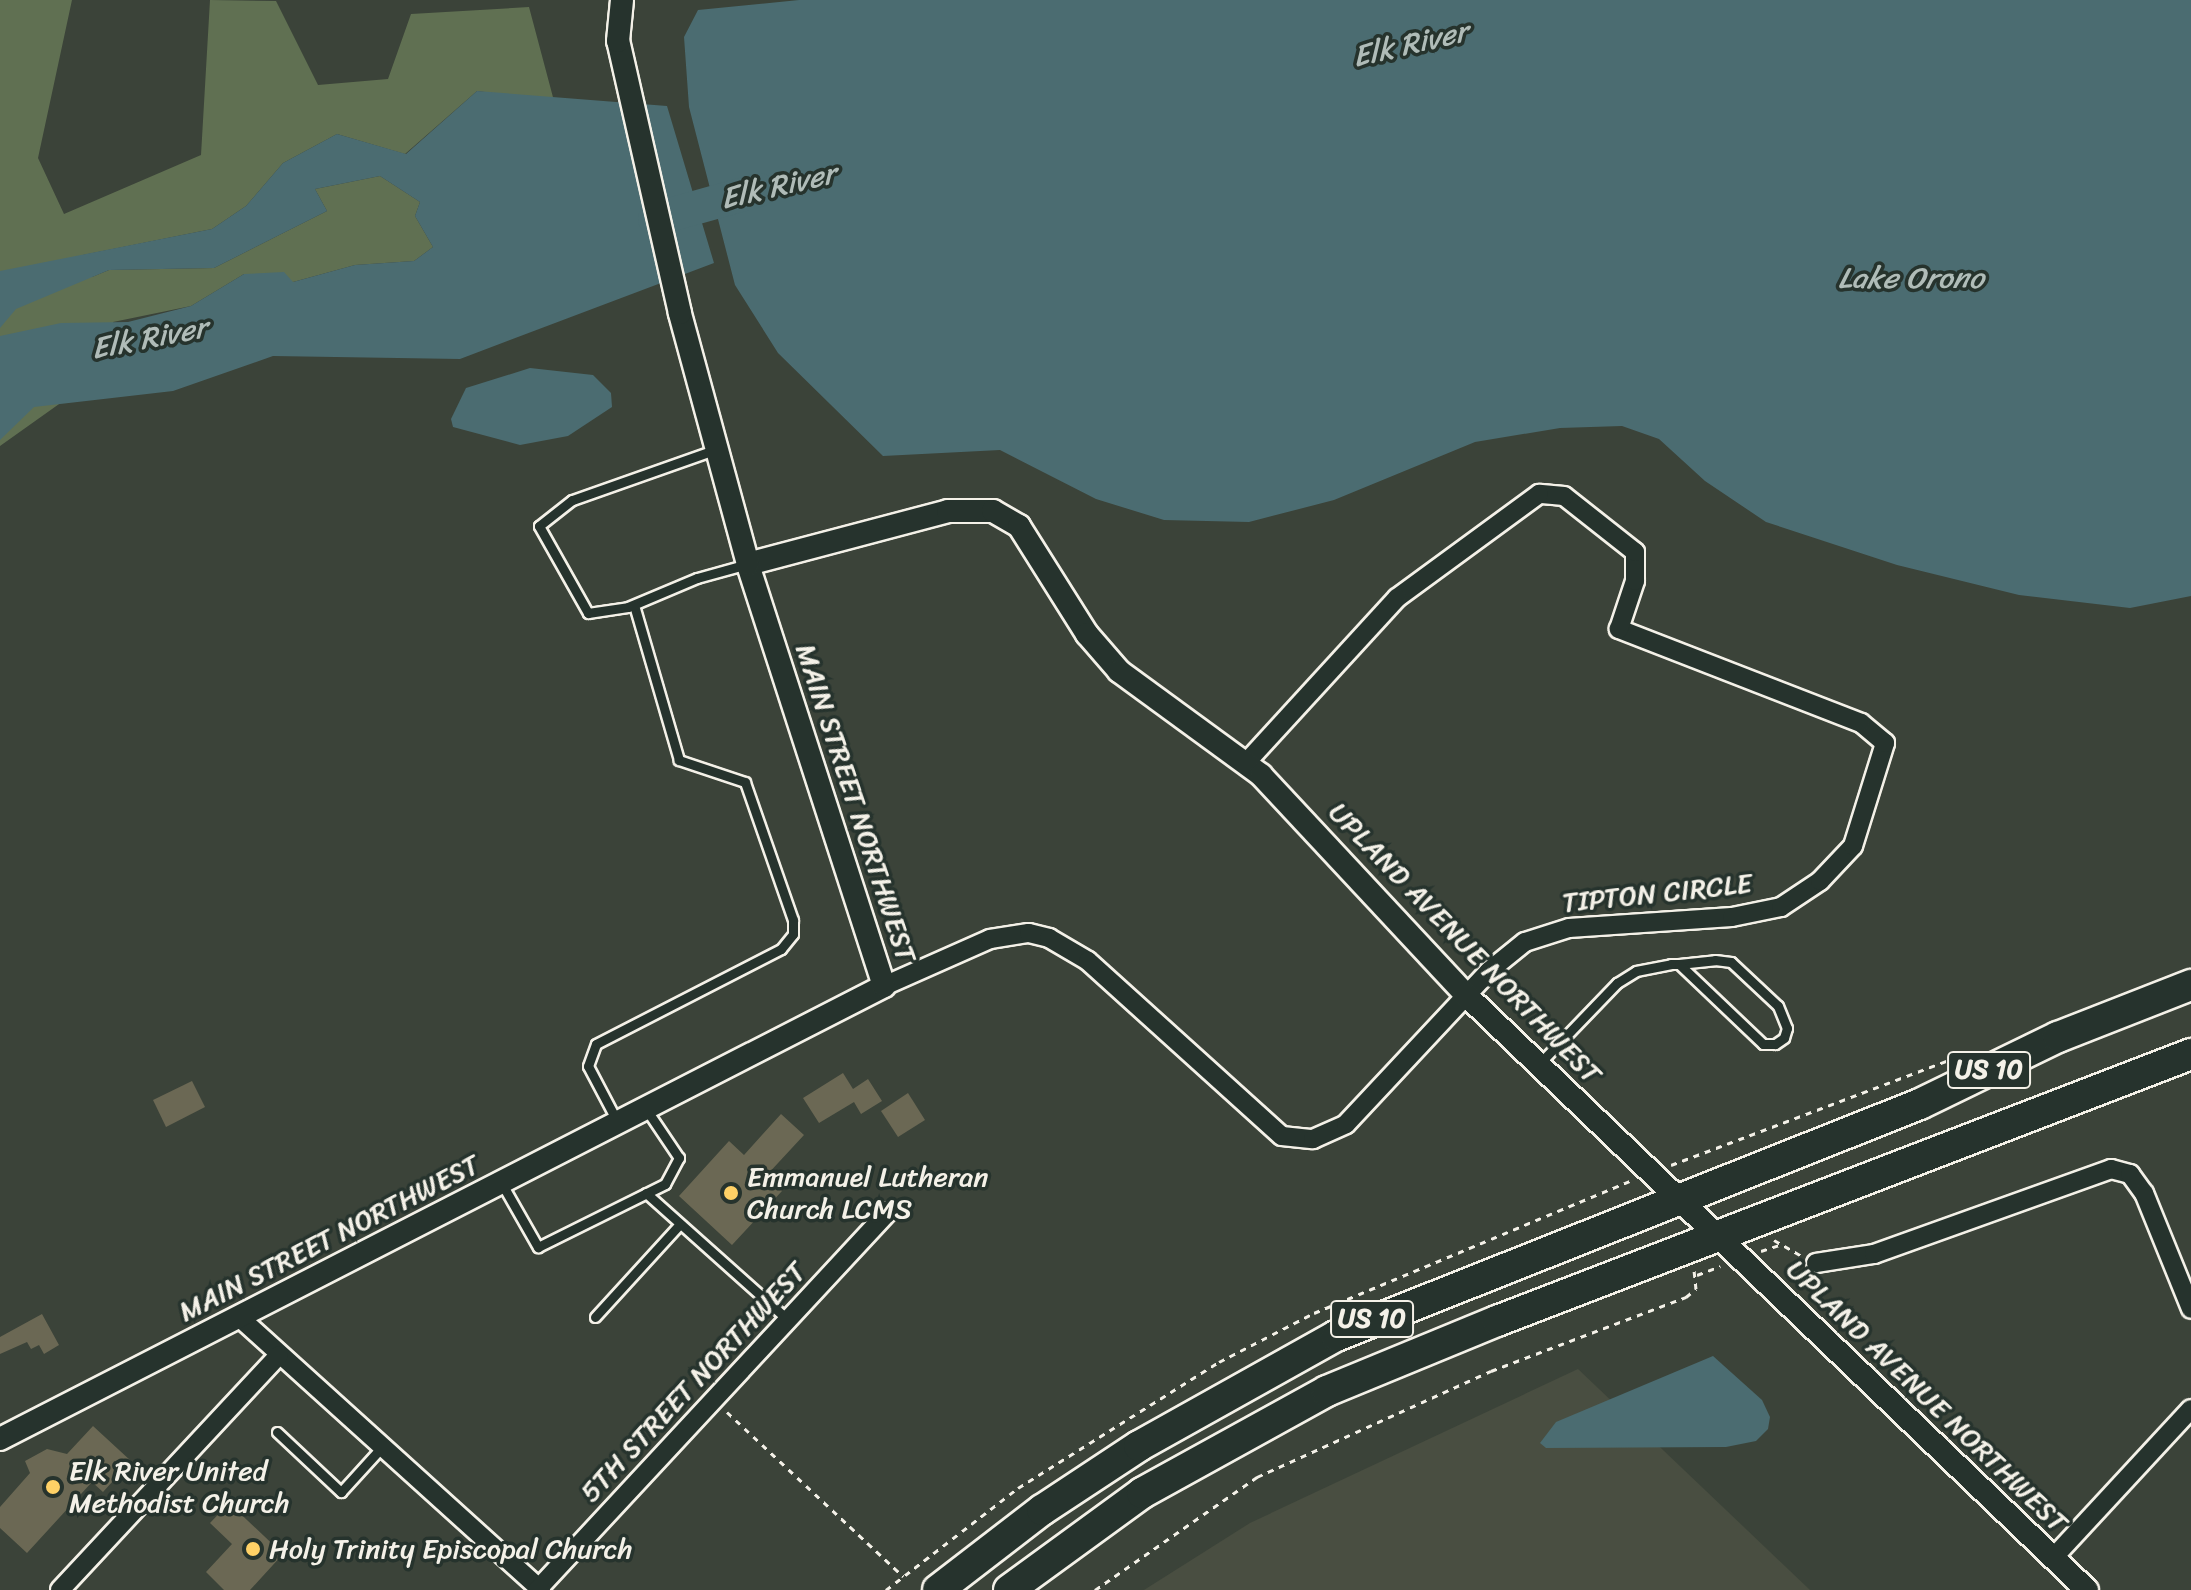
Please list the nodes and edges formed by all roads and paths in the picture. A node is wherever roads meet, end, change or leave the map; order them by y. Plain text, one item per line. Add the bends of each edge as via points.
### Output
1 (622, 0) edge
2 (717, 449) junction
3 (748, 564) junction
4 (634, 605) junction
5 (1246, 763) junction
6 (1679, 964) junction
7 (2191, 985) edge
8 (884, 986) junction
9 (1466, 995) junction
10 (1967, 1053) dead end
11 (2191, 1054) edge
12 (1538, 1065) junction
13 (646, 1109) junction
14 (618, 1124) junction
15 (1683, 1160) dead end
16 (502, 1184) junction
17 (646, 1193) junction
18 (1676, 1196) junction
19 (888, 1212) dead end
20 (680, 1224) junction
21 (1716, 1237) junction
22 (1779, 1245) dead end
23 (1816, 1263) joint
24 (1697, 1275) dead end
25 (2191, 1309) edge
26 (239, 1317) junction
27 (595, 1317) dead end
28 (789, 1321) junction
29 (279, 1355) junction
30 (715, 1401) junction
31 (2191, 1409) edge
32 (277, 1432) dead end
33 (0, 1439) edge
34 (382, 1447) junction
35 (2053, 1558) junction
36 (903, 1576) dead end
37 (539, 1589) edge
38 (60, 1590) edge
39 (938, 1590) edge
40 (1009, 1590) edge
41 (1095, 1590) edge
42 (2087, 1590) edge

1 - 2 street, MAIN STREET NORTHWEST via 618,41 626,83
2 - 3 street, MAIN STREET NORTHWEST
2 - 4 lane via 572,500 539,526 588,613
3 - 4 lane via 697,578
3 - 5 street, UPLAND AVENUE NORTHWEST via 920,517 973,508 993,511 1019,526 1087,634 1119,671
3 - 8 street, MAIN STREET NORTHWEST
4 - 14 lane via 679,760 745,782 793,920 793,934 781,949 596,1044 588,1066
5 - 9 street, UPLAND AVENUE NORTHWEST
5 - 9 street, TIPTON CIRCLE via 1397,598 1539,494 1564,496 1635,552 1635,581 1619,629 1861,723 1885,743 1853,846 1820,881 1781,907 1547,933 1507,956
6 - 6 lane via 1731,962 1778,1006 1787,1028 1784,1038 1763,1044
6 - 12 lane via 1636,971 1617,983
7 - 18 highway, US 10 via 2058,1037 1920,1104
8 - 9 street, TIPTON CIRCLE via 990,939 1019,934 1049,938 1088,961 1282,1136 1294,1141 1331,1134 1346,1124
8 - 13 street, MAIN STREET NORTHWEST
9 - 12 street, UPLAND AVENUE NORTHWEST
10 - 15 path
11 - 21 highway, US 10
12 - 18 street, UPLAND AVENUE NORTHWEST
13 - 14 street, MAIN STREET NORTHWEST
13 - 17 lane via 679,1158 665,1184
14 - 16 street, MAIN STREET NORTHWEST
16 - 17 lane via 538,1247
16 - 26 street, MAIN STREET NORTHWEST
17 - 20 lane
18 - 21 street, UPLAND AVENUE NORTHWEST
18 - 39 highway, US 10 via 1323,1342 1139,1446 1042,1510
19 - 28 street, 5TH STREET NORTHWEST
20 - 27 lane
20 - 28 lane
21 - 35 street, UPLAND AVENUE NORTHWEST
21 - 40 highway, US 10 via 1497,1321 1287,1411 1142,1493
22 - 23 path
23 - 25 street via 1874,1254 2097,1170 2124,1171 2135,1179
24 - 41 path via 1696,1289 1678,1301 1491,1371 1257,1477
26 - 29 street
26 - 33 street, MAIN STREET NORTHWEST
28 - 30 street, 5TH STREET NORTHWEST
29 - 34 street
29 - 38 street
30 - 36 path
30 - 37 street, 5TH STREET NORTHWEST
31 - 35 street
32 - 34 lane via 341,1492
34 - 37 street
35 - 42 street, UPLAND AVENUE NORTHWEST

